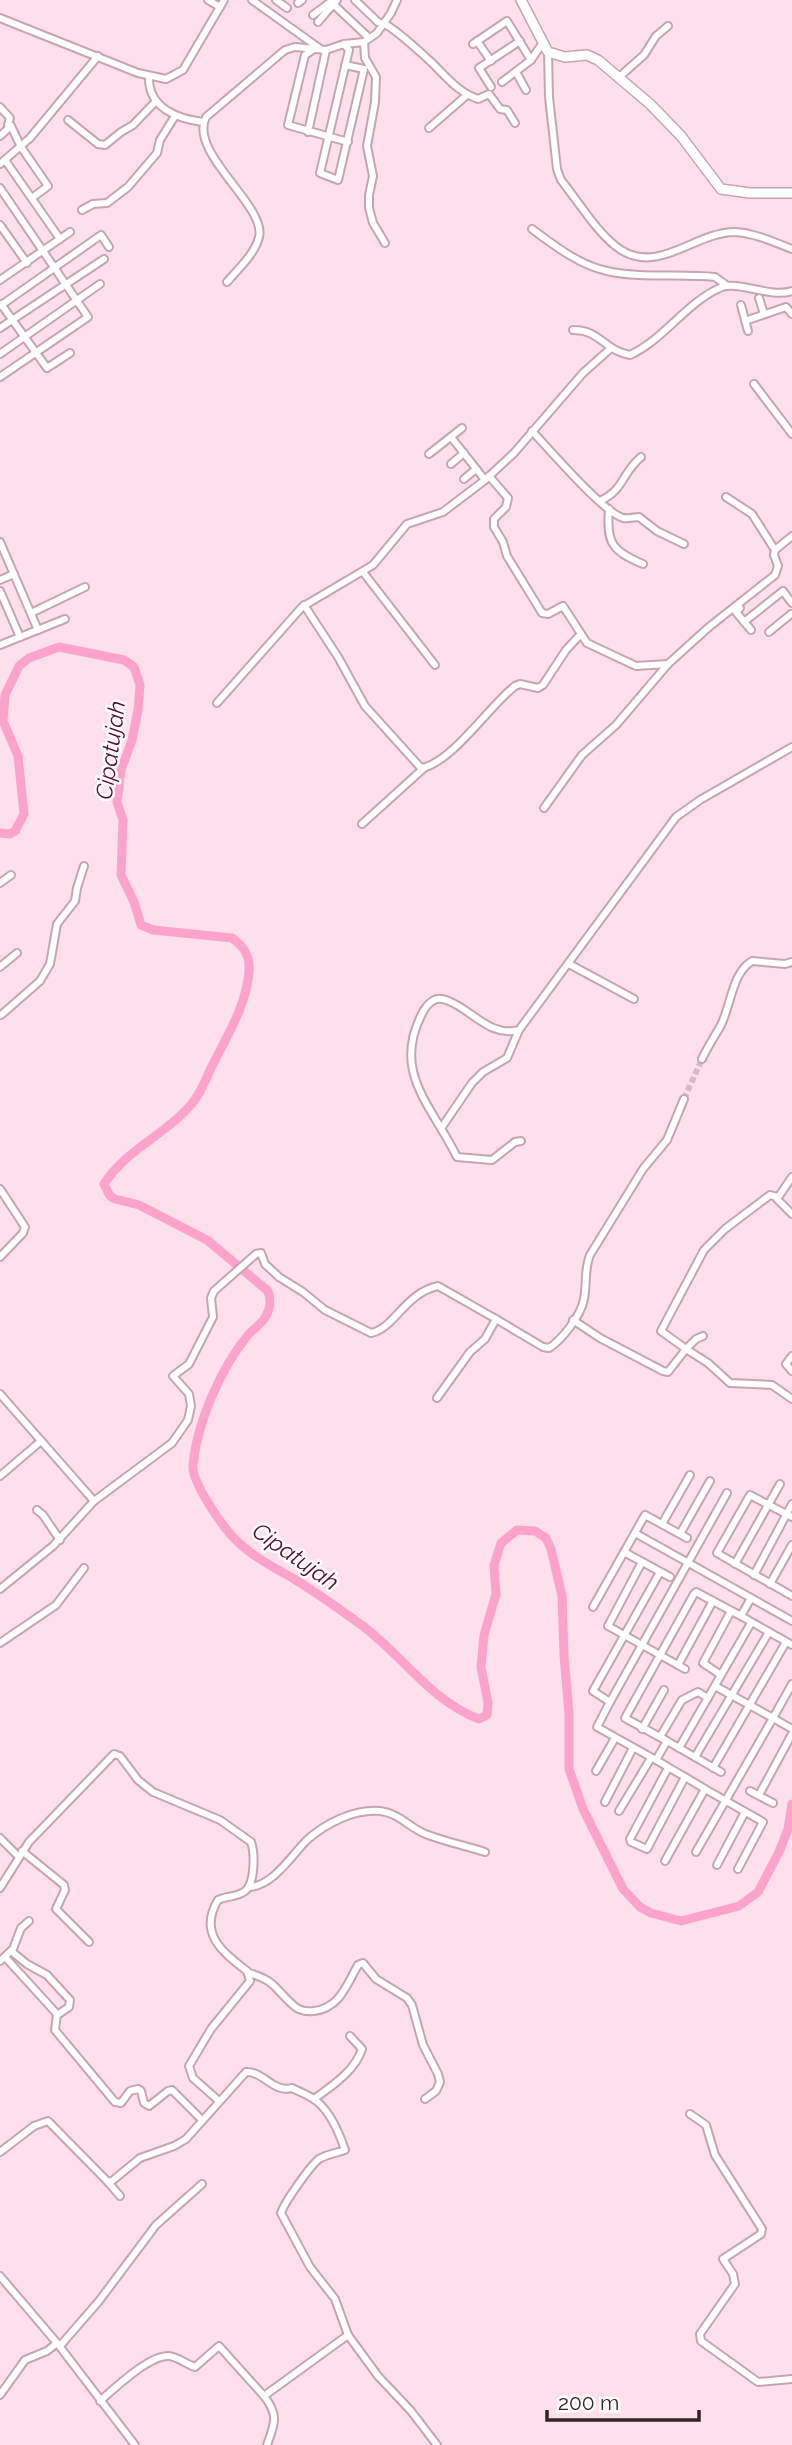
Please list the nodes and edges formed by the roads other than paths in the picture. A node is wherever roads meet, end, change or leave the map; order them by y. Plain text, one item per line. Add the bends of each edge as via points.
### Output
1 (208, 0) edge
2 (253, 0) edge
3 (276, 0) edge
4 (355, 0) edge
5 (397, 0) edge
6 (521, 0) edge
7 (334, 1) edge
8 (222, 3) edge
9 (287, 8) dead end
10 (313, 15) dead end
11 (0, 18) edge
12 (322, 22) dead end
13 (381, 22) junction
14 (668, 26) dead end
15 (365, 39) junction
16 (520, 41) junction
17 (344, 44) junction
18 (542, 44) junction
19 (321, 49) junction
20 (548, 52) junction
21 (98, 56) junction
22 (531, 60) junction
23 (491, 61) junction
24 (345, 65) junction
25 (516, 72) junction
26 (149, 77) junction
27 (618, 78) junction
28 (502, 82) dead end
29 (491, 88) dead end
30 (526, 90) dead end
31 (467, 95) junction
32 (156, 102) junction
33 (0, 107) edge
34 (175, 116) junction
35 (68, 120) dead end
36 (204, 122) junction
37 (515, 123) dead end
38 (11, 126) junction
39 (429, 128) dead end
40 (308, 132) junction
41 (0, 135) edge
42 (328, 136) junction
43 (348, 142) junction
44 (21, 147) junction
45 (2, 162) edge
46 (0, 188) edge
47 (792, 193) edge
48 (32, 198) junction
49 (82, 210) dead end
50 (0, 225) edge
51 (532, 229) dead end
52 (70, 232) dead end
53 (60, 239) junction
54 (385, 243) dead end
55 (109, 247) dead end
56 (792, 249) edge
57 (43, 251) junction
58 (104, 259) dead end
59 (27, 263) junction
60 (55, 268) junction
61 (0, 280) edge
62 (228, 282) dead end
63 (66, 284) junction
64 (100, 284) dead end
65 (726, 285) junction
66 (792, 291) edge
67 (759, 298) dead end
68 (77, 300) junction
69 (1, 304) edge
70 (741, 305) dead end
71 (764, 314) junction
72 (792, 314) edge
73 (12, 320) junction
74 (745, 321) junction
75 (0, 328) edge
76 (573, 330) dead end
77 (748, 331) dead end
78 (24, 336) junction
79 (610, 349) junction
80 (36, 352) junction
81 (70, 353) dead end
82 (0, 354) edge
83 (0, 377) edge
84 (754, 384) dead end
85 (462, 428) dead end
86 (532, 431) junction
87 (792, 434) edge
88 (451, 437) junction
89 (464, 453) junction
90 (429, 454) dead end
91 (641, 457) dead end
92 (451, 464) dead end
93 (477, 469) junction
94 (487, 478) junction
95 (464, 479) dead end
96 (726, 497) dead end
97 (600, 501) junction
98 (609, 509) junction
99 (792, 536) edge
100 (0, 542) edge
101 (684, 544) dead end
102 (775, 550) junction
103 (643, 564) dead end
104 (363, 572) junction
105 (14, 574) junction
106 (0, 580) edge
107 (774, 581) dead end
108 (85, 587) dead end
109 (0, 591) edge
110 (792, 603) edge
111 (304, 605) junction
112 (31, 613) junction
113 (792, 614) edge
114 (65, 619) dead end
115 (744, 622) junction
116 (38, 630) junction
117 (751, 630) dead end
118 (769, 632) dead end
119 (580, 635) junction
120 (20, 637) junction
121 (1, 643) edge
122 (668, 664) junction
123 (435, 665) dead end
124 (217, 703) dead end
125 (792, 747) edge
126 (424, 768) junction
127 (544, 808) dead end
128 (362, 824) dead end
129 (84, 866) dead end
130 (11, 875) dead end
131 (0, 883) edge
132 (16, 953) dead end
133 (792, 962) edge
134 (569, 964) junction
135 (0, 967) edge
136 (634, 999) dead end
137 (0, 1014) edge
138 (0, 1020) edge
139 (519, 1030) junction
140 (702, 1059) tunnel mouth
141 (684, 1099) tunnel mouth
142 (442, 1128) junction
143 (521, 1141) dead end
144 (792, 1177) edge
145 (0, 1189) edge
146 (777, 1197) junction
147 (791, 1211) edge
148 (0, 1257) edge
149 (496, 1319) junction
150 (573, 1320) junction
151 (703, 1336) dead end
152 (686, 1349) junction
153 (792, 1356) edge
154 (792, 1371) edge
155 (0, 1394) edge
156 (437, 1398) dead end
157 (792, 1399) edge
158 (41, 1441) junction
159 (690, 1475) dead end
160 (0, 1476) edge
161 (710, 1481) dead end
162 (780, 1484) dead end
163 (727, 1493) dead end
164 (93, 1501) junction
165 (768, 1504) junction
166 (792, 1504) edge
167 (37, 1510) dead end
168 (789, 1516) edge
169 (662, 1524) junction
170 (635, 1533) junction
171 (60, 1539) junction
172 (792, 1545) edge
173 (624, 1552) junction
174 (642, 1563) junction
175 (688, 1563) junction
176 (735, 1564) junction
177 (84, 1568) dead end
178 (660, 1572) junction
179 (754, 1575) junction
180 (670, 1577) dead end
181 (770, 1584) junction
182 (792, 1587) edge
183 (688, 1588) dead end
184 (0, 1589) edge
185 (696, 1592) junction
186 (790, 1595) edge
187 (751, 1598) junction
188 (713, 1601) junction
189 (593, 1607) dead end
190 (731, 1611) junction
191 (741, 1616) junction
192 (792, 1621) edge
193 (751, 1623) junction
194 (769, 1632) junction
195 (625, 1636) junction
196 (0, 1643) edge
197 (789, 1644) edge
198 (642, 1646) junction
199 (660, 1655) junction
200 (678, 1665) junction
201 (685, 1669) dead end
202 (721, 1675) junction
203 (792, 1684) edge
204 (715, 1686) junction
205 (664, 1690) dead end
206 (733, 1696) junction
207 (708, 1698) junction
208 (610, 1702) junction
209 (750, 1706) junction
210 (773, 1718) junction
211 (642, 1729) junction
212 (792, 1732) edge
213 (615, 1738) junction
214 (663, 1739) junction
215 (633, 1748) junction
216 (679, 1748) junction
217 (695, 1757) junction
218 (653, 1759) junction
219 (668, 1768) junction
220 (713, 1768) junction
221 (596, 1771) dead end
222 (721, 1772) dead end
223 (685, 1777) junction
224 (705, 1789) junction
225 (750, 1791) dead end
226 (759, 1796) junction
227 (726, 1801) junction
228 (605, 1802) dead end
229 (773, 1803) dead end
230 (619, 1811) dead end
231 (745, 1812) junction
232 (0, 1838) edge
233 (485, 1852) dead end
234 (696, 1852) dead end
235 (20, 1854) junction
236 (664, 1861) dead end
237 (717, 1865) dead end
238 (738, 1869) dead end
239 (249, 1887) junction
240 (0, 1888) edge
241 (29, 1921) dead end
242 (89, 1942) dead end
243 (11, 1951) junction
244 (2, 1959) edge
245 (249, 1973) junction
246 (57, 2015) junction
247 (350, 2036) dead end
248 (314, 2099) junction
249 (425, 2099) dead end
250 (219, 2101) junction
251 (690, 2114) dead end
252 (202, 2120) junction
253 (0, 2152) edge
254 (108, 2182) junction
255 (202, 2184) dead end
256 (120, 2196) dead end
257 (0, 2276) edge
258 (348, 2335) junction
259 (58, 2345) junction
260 (792, 2379) edge
261 (0, 2395) edge
262 (264, 2396) junction
263 (100, 2401) junction
264 (135, 2445) edge
265 (267, 2445) edge
266 (438, 2445) edge

1 - 8 street
2 - 19 street
3 - 9 street
4 - 13 street
5 - 13 street
6 - 18 street
7 - 10 street
7 - 12 street
7 - 15 street
8 - 26 street via 183,70 166,79
11 - 21 street
13 - 15 street via 377,33
13 - 31 street
14 - 27 street
15 - 17 street
15 - 54 street via 365,58 376,76 367,146 373,176 369,208
16 - 22 street
16 - 23 street
16 - 23 street via 507,21 475,43
17 - 19 street
17 - 24 street via 349,50
18 - 20 street
18 - 22 street
19 - 36 street via 285,50
19 - 40 street
19 - 40 street via 305,55 288,125
20 - 27 street via 565,57 590,55
20 - 56 street via 557,169 614,244 630,254 657,258 713,236 737,232
21 - 26 street
21 - 44 street
22 - 25 street
23 - 29 street via 480,68
24 - 42 street
24 - 43 street via 364,69
25 - 28 street
25 - 30 street
26 - 32 street
27 - 47 street via 681,136 721,189
31 - 37 street via 478,99 489,94
31 - 39 street
32 - 34 street
32 - 35 street via 105,145 97,144
33 - 38 street
34 - 36 street
34 - 49 street via 157,153 128,187 107,203
36 - 62 street via 204,140 260,228 253,251
38 - 41 street
38 - 44 street
40 - 42 street
42 - 43 street
42 - 43 street via 320,173 338,180
44 - 45 street
44 - 48 street via 48,186
45 - 48 street
46 - 57 street
48 - 53 street
50 - 59 street
51 - 65 street via 599,269 715,277
52 - 53 street
53 - 57 street
55 - 60 street via 101,235
57 - 59 street
57 - 60 street
58 - 63 street
59 - 61 street
60 - 63 street
60 - 69 street
63 - 68 street
63 - 73 street
64 - 68 street
65 - 66 street
65 - 79 street via 695,304 645,348 628,356
67 - 71 street
68 - 78 street
68 - 80 street via 88,317
69 - 73 street
70 - 74 street
71 - 72 street via 786,307
71 - 74 street
73 - 75 street
73 - 78 street
74 - 77 street
76 - 79 street via 594,334
78 - 80 street
78 - 82 street
79 - 86 street
80 - 81 street via 47,368
80 - 83 street
84 - 87 street
85 - 88 street
86 - 94 street
86 - 97 street
88 - 89 street
88 - 90 street
89 - 92 street
89 - 93 street
91 - 97 street via 614,493
93 - 94 street
93 - 95 street
94 - 104 street via 443,512 404,526
94 - 119 street via 508,498 493,522 507,556 542,613 563,606
96 - 102 street via 752,514
97 - 98 street
98 - 101 street via 624,518 639,517
98 - 103 street via 607,530 613,546
99 - 102 street
100 - 105 street
102 - 122 street via 775,575
104 - 111 street
104 - 123 street
105 - 106 street
105 - 112 street
107 - 115 street via 736,612
108 - 112 street
109 - 120 street
110 - 115 street via 783,591
111 - 124 street
111 - 126 street via 365,706 417,766
112 - 116 street
113 - 118 street
114 - 116 street
115 - 117 street
116 - 120 street
119 - 122 street via 587,643 636,666
119 - 126 street via 543,685 515,686 474,728
120 - 121 street
122 - 127 street via 616,725 582,755
125 - 134 street via 676,817
126 - 128 street
129 - 137 street via 75,901 57,924 50,964 40,981
130 - 131 street
132 - 135 street
133 - 140 street via 752,961 743,968
134 - 136 street
134 - 139 street
137 - 138 street
139 - 142 street via 507,1058 472,1083
139 - 142 street via 482,1023 443,999 427,1005 412,1038 411,1069
141 - 150 street via 664,1145 643,1169 590,1255 584,1273 584,1300
142 - 143 street via 457,1157 463,1159 492,1160
144 - 146 street
145 - 148 street via 25,1227
146 - 147 street
146 - 152 street via 769,1195 752,1207 704,1250 661,1331
149 - 150 street via 546,1349
149 - 156 street
149 - 164 street via 438,1286 409,1299 380,1330 371,1333 325,1310 272,1272 261,1253 254,1255 211,1296 214,1314 193,1357 173,1376 190,1401 189,1416 180,1432 162,1452
150 - 152 street via 663,1371 668,1372
151 - 152 street
152 - 157 street via 730,1383 772,1385
153 - 154 street via 786,1364
155 - 158 street
158 - 160 street
158 - 164 street
159 - 169 street
161 - 169 street via 684,1536
162 - 165 street
163 - 175 street
164 - 171 street
165 - 168 street
165 - 176 street
165 - 176 street via 749,1496 718,1551
166 - 168 street
167 - 171 street
168 - 179 street
169 - 170 street via 645,1515
170 - 173 street
170 - 175 street
171 - 184 street
172 - 181 street
173 - 174 street
173 - 189 street
174 - 178 street
174 - 195 street via 608,1624
175 - 187 street
175 - 198 street
176 - 179 street
177 - 196 street via 56,1605
178 - 180 street
178 - 195 street
179 - 181 street
181 - 186 street
182 - 186 street
183 - 185 street
185 - 188 street
185 - 199 street
187 - 191 street
187 - 192 street
188 - 190 street
188 - 200 street
190 - 191 street
190 - 202 street via 703,1663
191 - 193 street
193 - 194 street
193 - 202 street
194 - 197 street
194 - 206 street
195 - 198 street
195 - 208 street via 592,1691
197 - 209 street
198 - 199 street
198 - 208 street
199 - 200 street
199 - 211 street via 622,1718
200 - 201 street
202 - 204 street
203 - 210 street
204 - 206 street
204 - 207 street
205 - 211 street
206 - 209 street
206 - 217 street
207 - 214 street via 698,1692 682,1700
207 - 216 street
208 - 213 street via 596,1726
209 - 210 street
209 - 220 street
210 - 212 street
210 - 227 street
211 - 214 street
212 - 226 street
213 - 215 street
213 - 221 street
214 - 216 street
214 - 218 street
215 - 218 street
215 - 228 street
216 - 217 street
217 - 220 street
218 - 219 street
218 - 230 street
219 - 223 street
219 - 223 street via 630,1840 645,1850
220 - 222 street
223 - 224 street
224 - 227 street
224 - 236 street
225 - 226 street
226 - 229 street
227 - 231 street
227 - 234 street
231 - 237 street
231 - 238 street via 763,1824
232 - 235 street
233 - 239 street via 425,1834 392,1813 360,1812 322,1828 268,1879
235 - 239 street via 78,1789 117,1754 153,1792 220,1820 251,1842 254,1855
235 - 240 street
235 - 242 street via 64,1885 56,1909
239 - 245 street via 218,1900 210,1925 216,1941
241 - 243 street
243 - 244 street
243 - 246 street via 47,1975 70,2000 69,2007
244 - 246 street
245 - 249 street via 270,1980 297,2008 314,2011 339,1997 363,1963 412,2006 422,2045 440,2082
245 - 250 street via 248,1985 211,2029 189,2066 192,2078
246 - 252 street via 55,2030 115,2102 121,2103 130,2091 138,2089 149,2106 172,2090
247 - 248 street via 362,2049 359,2056
248 - 250 street via 292,2088 277,2087 249,2071
248 - 258 street via 334,2124 345,2150 314,2164 281,2213 310,2267 335,2300
250 - 252 street
251 - 260 street via 705,2123 715,2155 762,2229 723,2259 735,2284 700,2334 701,2341 757,2382
252 - 254 street via 174,2146 140,2158
253 - 254 street via 48,2121
254 - 256 street
255 - 259 street via 156,2225 99,2301
257 - 259 street
258 - 262 street
258 - 266 street
259 - 261 street via 25,2361
259 - 263 street
262 - 263 street via 219,2346 195,2367 172,2356 157,2358
262 - 265 street via 275,2415
263 - 264 street

